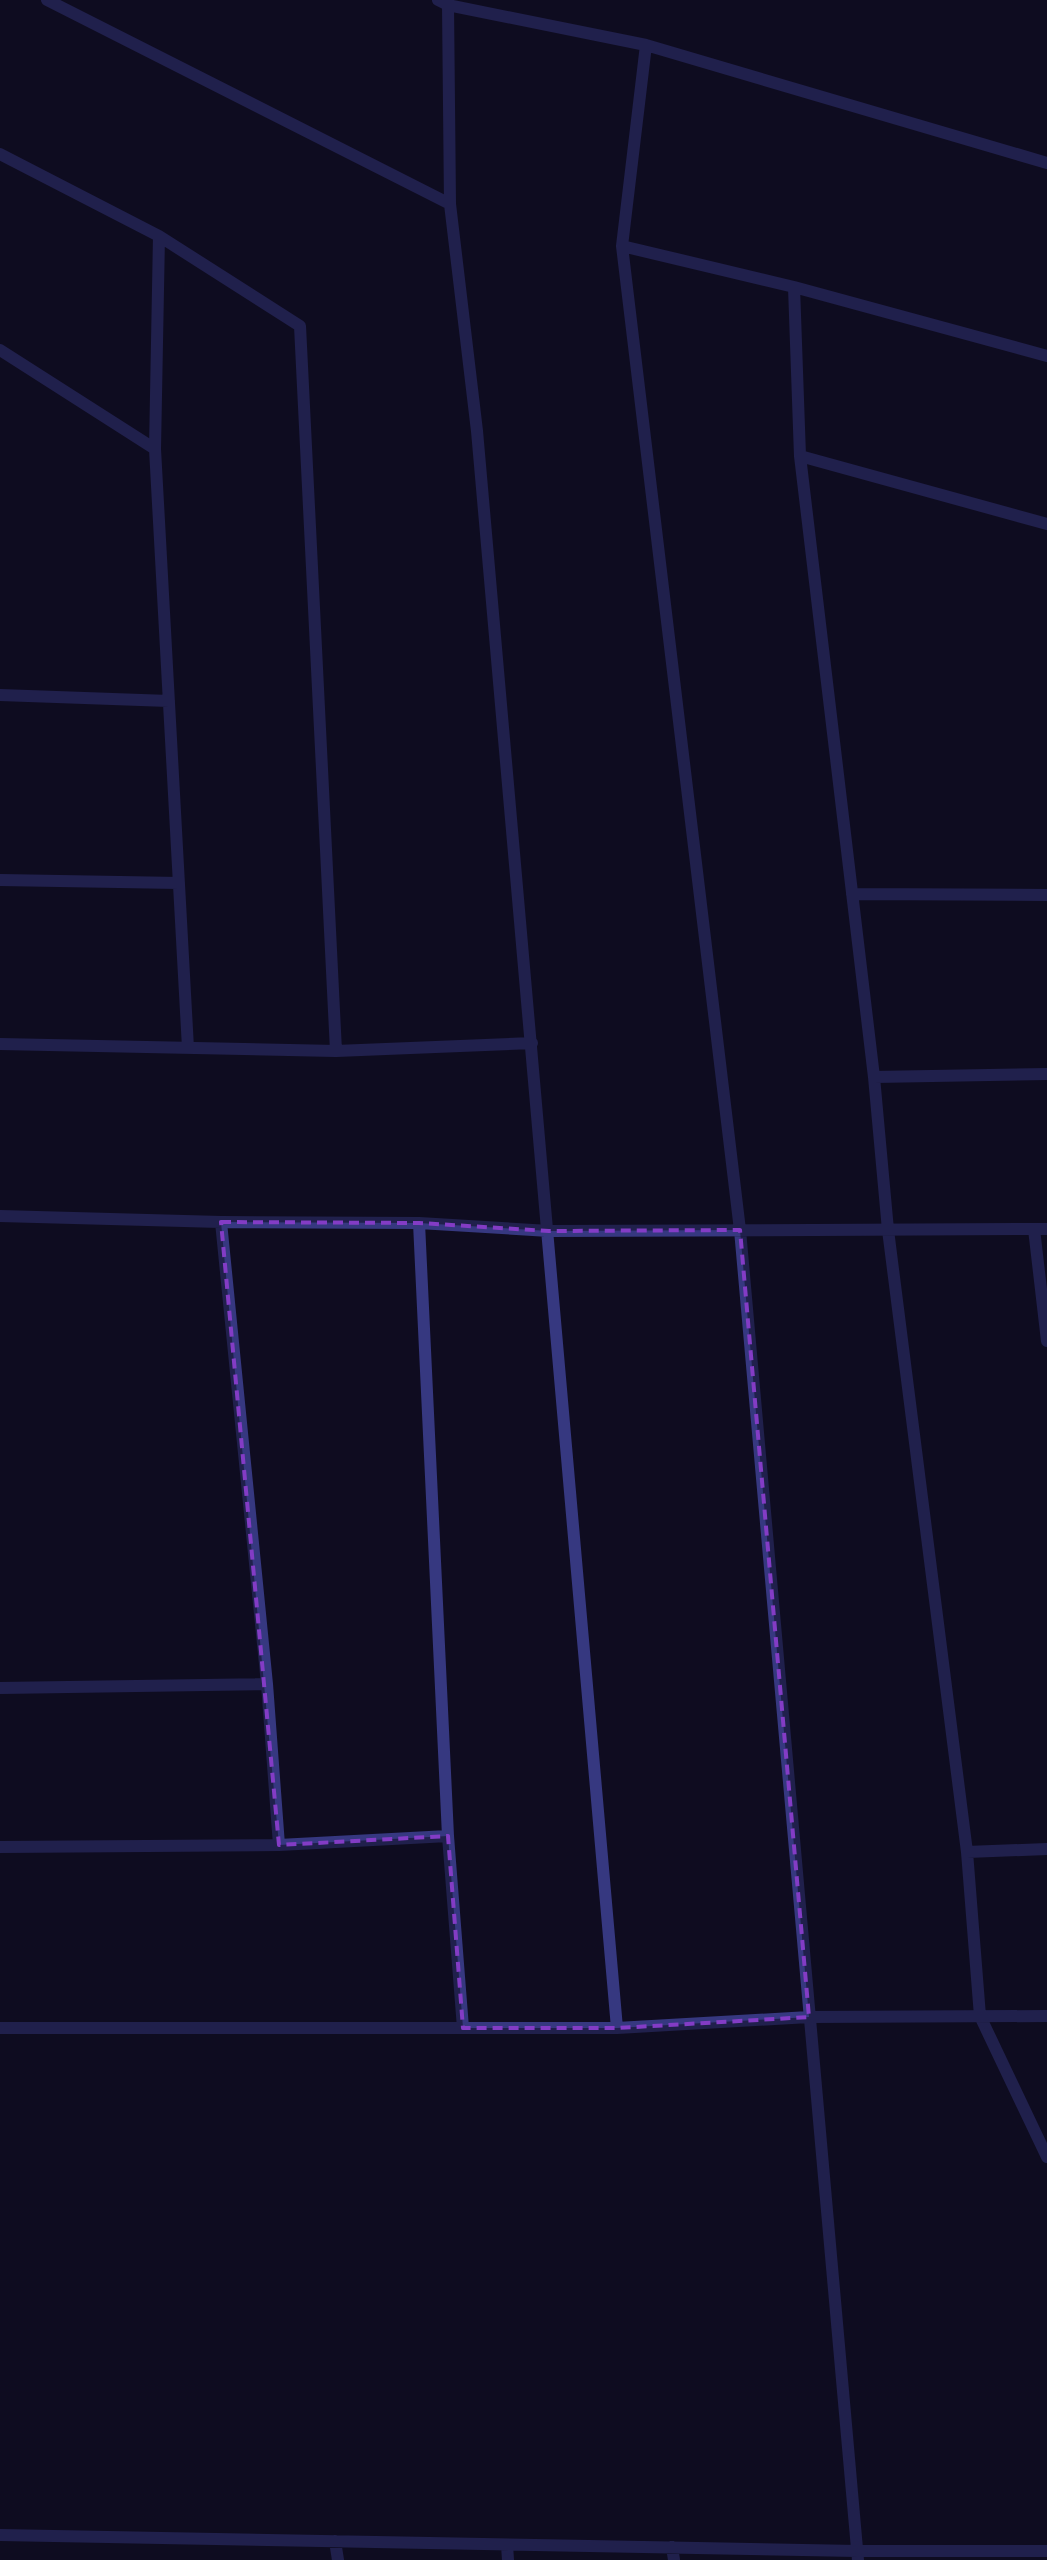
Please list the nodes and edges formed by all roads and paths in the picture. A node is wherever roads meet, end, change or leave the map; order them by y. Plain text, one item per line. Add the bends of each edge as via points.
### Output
1 (48, 0) edge
2 (443, 3) edge
3 (646, 45) junction
4 (0, 154) edge
5 (1047, 163) edge
6 (450, 204) junction
7 (159, 236) junction
8 (622, 246) junction
9 (794, 287) junction
10 (0, 350) edge
11 (1047, 356) edge
12 (155, 449) junction
13 (800, 456) junction
14 (1047, 524) edge
15 (0, 695) edge
16 (169, 701) junction
17 (0, 880) edge
18 (178, 883) junction
19 (852, 894) junction
20 (1047, 895) edge
21 (532, 1043) junction
22 (0, 1044) edge
23 (188, 1048) junction
24 (336, 1051) junction
25 (1047, 1074) edge
26 (874, 1077) junction
27 (0, 1216) edge
28 (221, 1222) junction
29 (419, 1223) junction
30 (1041, 1229) edge
31 (740, 1230) junction
32 (888, 1230) junction
33 (549, 1231) junction
34 (1047, 1341) edge
35 (267, 1684) junction
36 (0, 1688) edge
37 (448, 1836) junction
38 (279, 1845) junction
39 (0, 1847) edge
40 (1047, 1849) edge
41 (967, 1852) junction
42 (980, 2016) junction
43 (1047, 2016) edge
44 (809, 2017) junction
45 (0, 2028) edge
46 (463, 2028) junction
47 (617, 2028) junction
48 (1047, 2157) edge
49 (0, 2535) edge
50 (336, 2541) junction
51 (507, 2544) junction
52 (1047, 2551) edge
53 (673, 2554) edge
54 (857, 2555) edge
55 (338, 2560) edge
56 (508, 2560) edge

1 - 6 street
2 - 3 street
2 - 6 street
3 - 5 street
3 - 8 street
4 - 7 street
6 - 21 street via 477,431
7 - 12 street
7 - 24 street via 300,326
8 - 9 street
8 - 31 street
9 - 11 street
9 - 13 street
10 - 12 street
12 - 16 street
13 - 14 street
13 - 19 street
15 - 16 street
16 - 18 street
17 - 18 street
18 - 23 street
19 - 20 street
19 - 26 street
21 - 24 street
21 - 33 street
22 - 23 street
23 - 24 street
25 - 26 street
26 - 32 street
27 - 28 street
28 - 29 street
28 - 35 street
29 - 33 street
29 - 37 street
30 - 32 street
30 - 34 street
31 - 32 street
31 - 33 street
31 - 44 street
32 - 41 street
33 - 47 street
35 - 36 street
35 - 38 street
37 - 38 street
37 - 46 street
38 - 39 street
40 - 41 street
41 - 42 street
42 - 43 street
42 - 44 street
42 - 48 street
44 - 47 street
44 - 54 street
45 - 46 street
46 - 47 street
49 - 50 street
50 - 51 street
50 - 55 street
51 - 53 street
51 - 56 street
52 - 54 street
53 - 54 street

